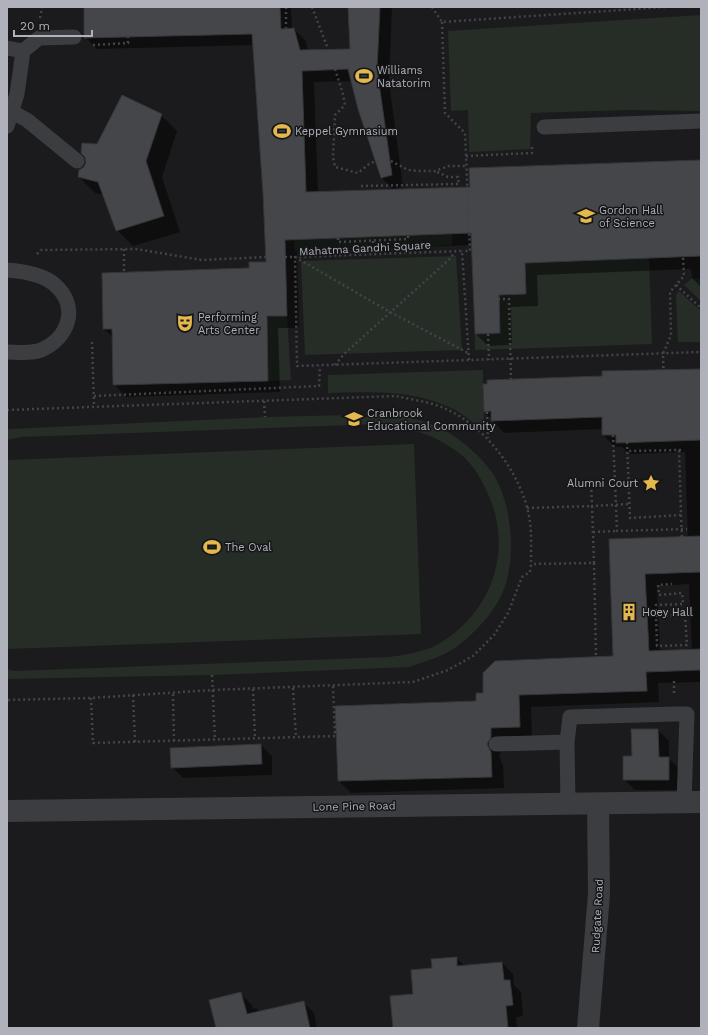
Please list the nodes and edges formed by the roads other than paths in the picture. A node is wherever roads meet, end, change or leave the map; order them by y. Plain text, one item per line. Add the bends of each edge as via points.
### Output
1 (74, 37) road end
2 (7, 48) edge
3 (24, 51) junction
4 (9, 119) edge
5 (701, 121) edge
6 (544, 127) dead end
7 (77, 161) dead end
8 (7, 270) edge
9 (7, 352) edge
10 (567, 742) junction
11 (496, 744) dead end
12 (693, 802) edge
13 (568, 804) junction
14 (598, 804) junction
15 (7, 811) edge
16 (588, 1028) edge

1 - 3 lane via 39,38
2 - 3 lane
3 - 4 lane via 17,94
4 - 7 lane via 27,120
5 - 6 lane
8 - 9 lane via 26,272 54,284 68,302 69,322 60,338 40,351
10 - 11 lane
10 - 12 lane via 570,717 687,714
10 - 13 lane
12 - 14 street, Lone Pine Road
13 - 14 street, Lone Pine Road
13 - 15 street, Lone Pine Road
14 - 16 street, Rudgate Road via 599,894

